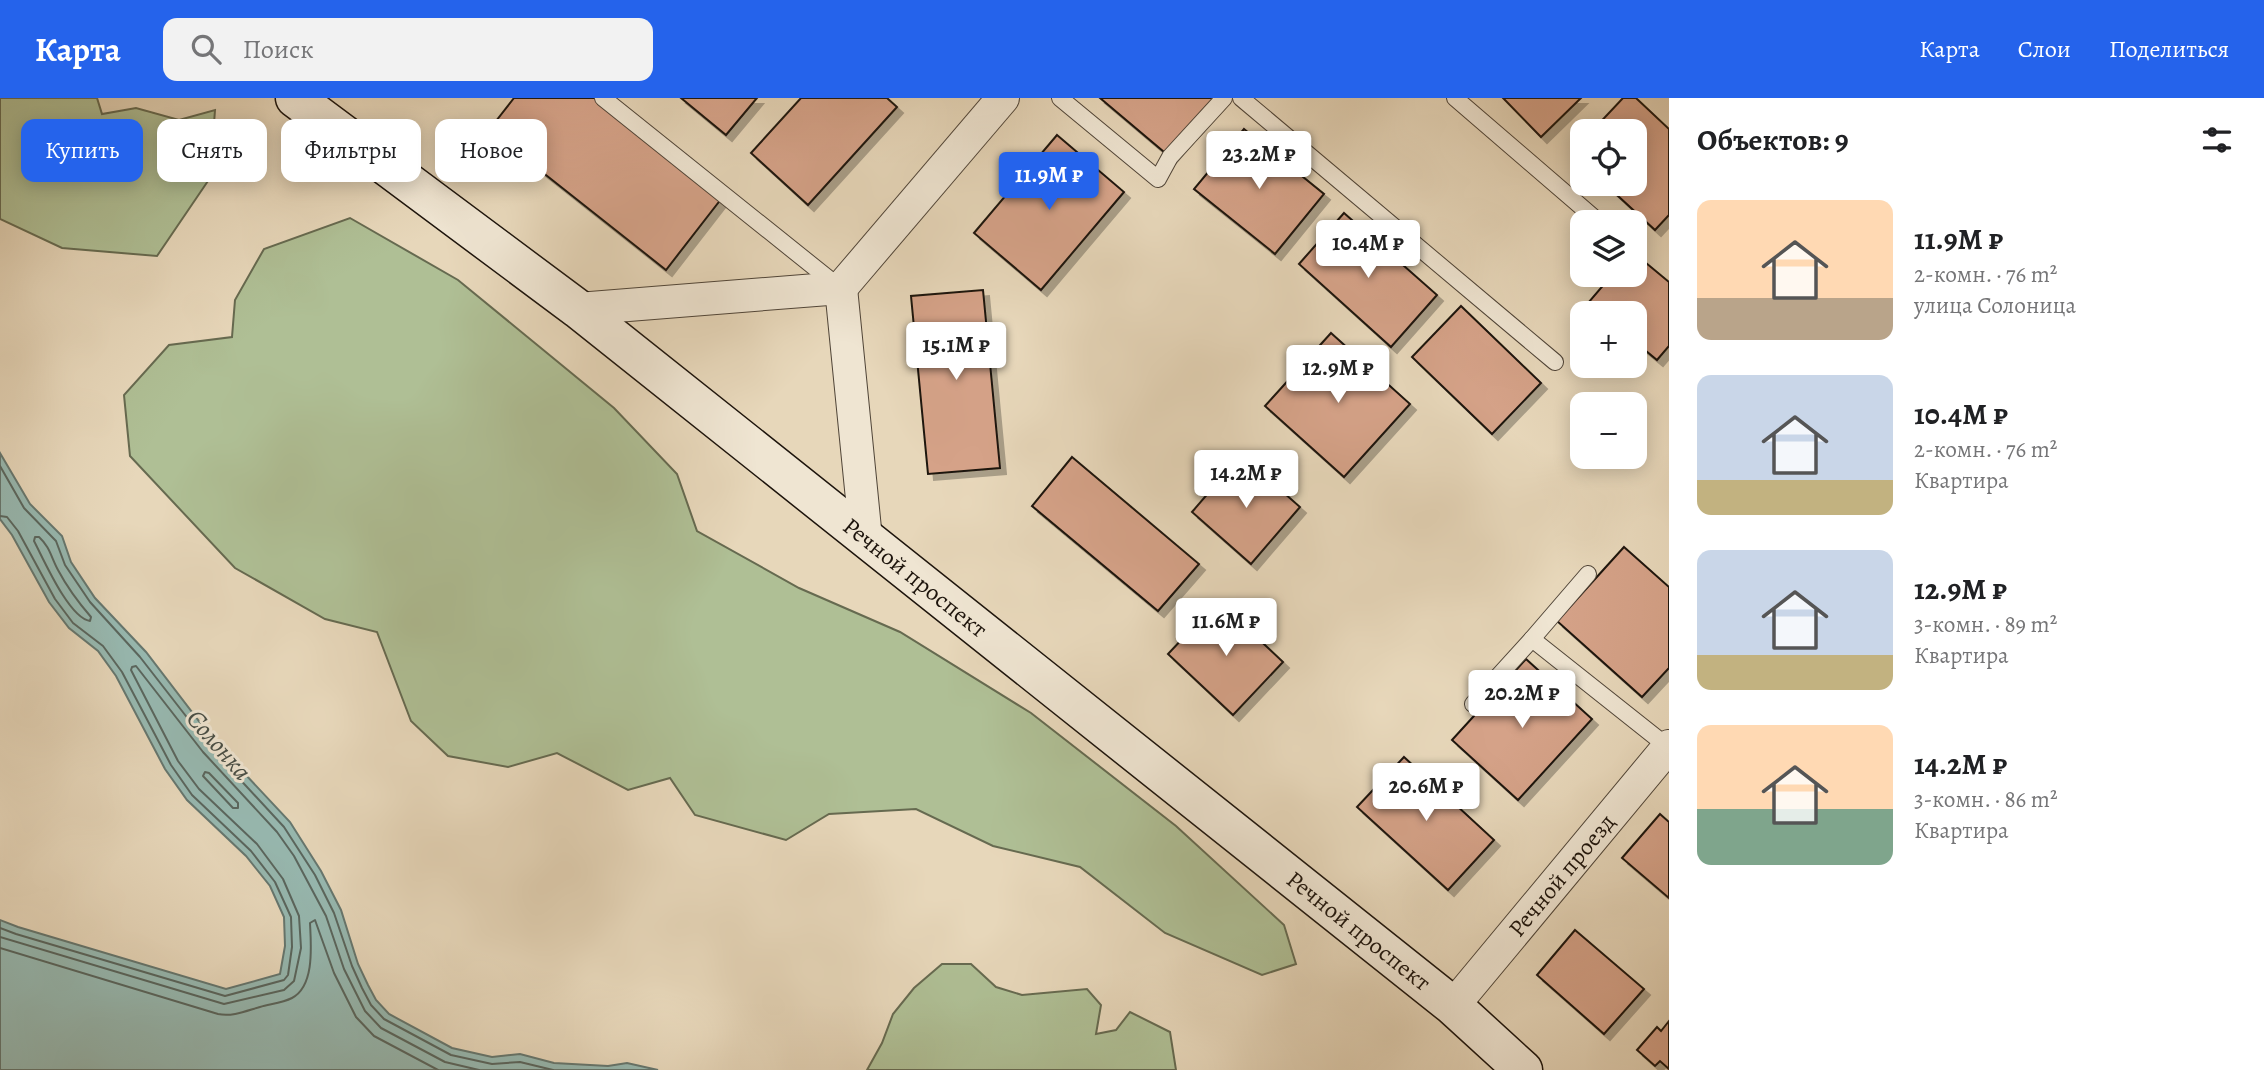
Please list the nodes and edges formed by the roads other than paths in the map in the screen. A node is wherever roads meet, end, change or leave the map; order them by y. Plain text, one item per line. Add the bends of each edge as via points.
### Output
1 (295, 98) edge
2 (604, 98) edge
3 (1003, 98) edge
4 (1060, 98) edge
5 (1224, 98) edge
6 (1241, 98) edge
7 (1455, 98) edge
8 (1585, 210) edge
9 (841, 288) junction
10 (578, 309) junction
11 (1555, 362) dead end
12 (866, 539) junction
13 (1588, 574) dead end
14 (1532, 639) junction
15 (1473, 704) dead end
16 (1669, 746) edge
17 (1453, 1006) junction
18 (1523, 1070) edge

1 - 10 street, Речной проспект
2 - 9 lane
3 - 9 street
4 - 5 lane via 1157,179 1170,157
6 - 11 lane
7 - 8 lane
9 - 10 street
9 - 12 street
10 - 12 street, Речной проспект
12 - 17 street, Речной проспект
13 - 14 lane
14 - 15 lane
14 - 16 lane
16 - 17 street, Речной проезд
17 - 18 street, Речной проспект

